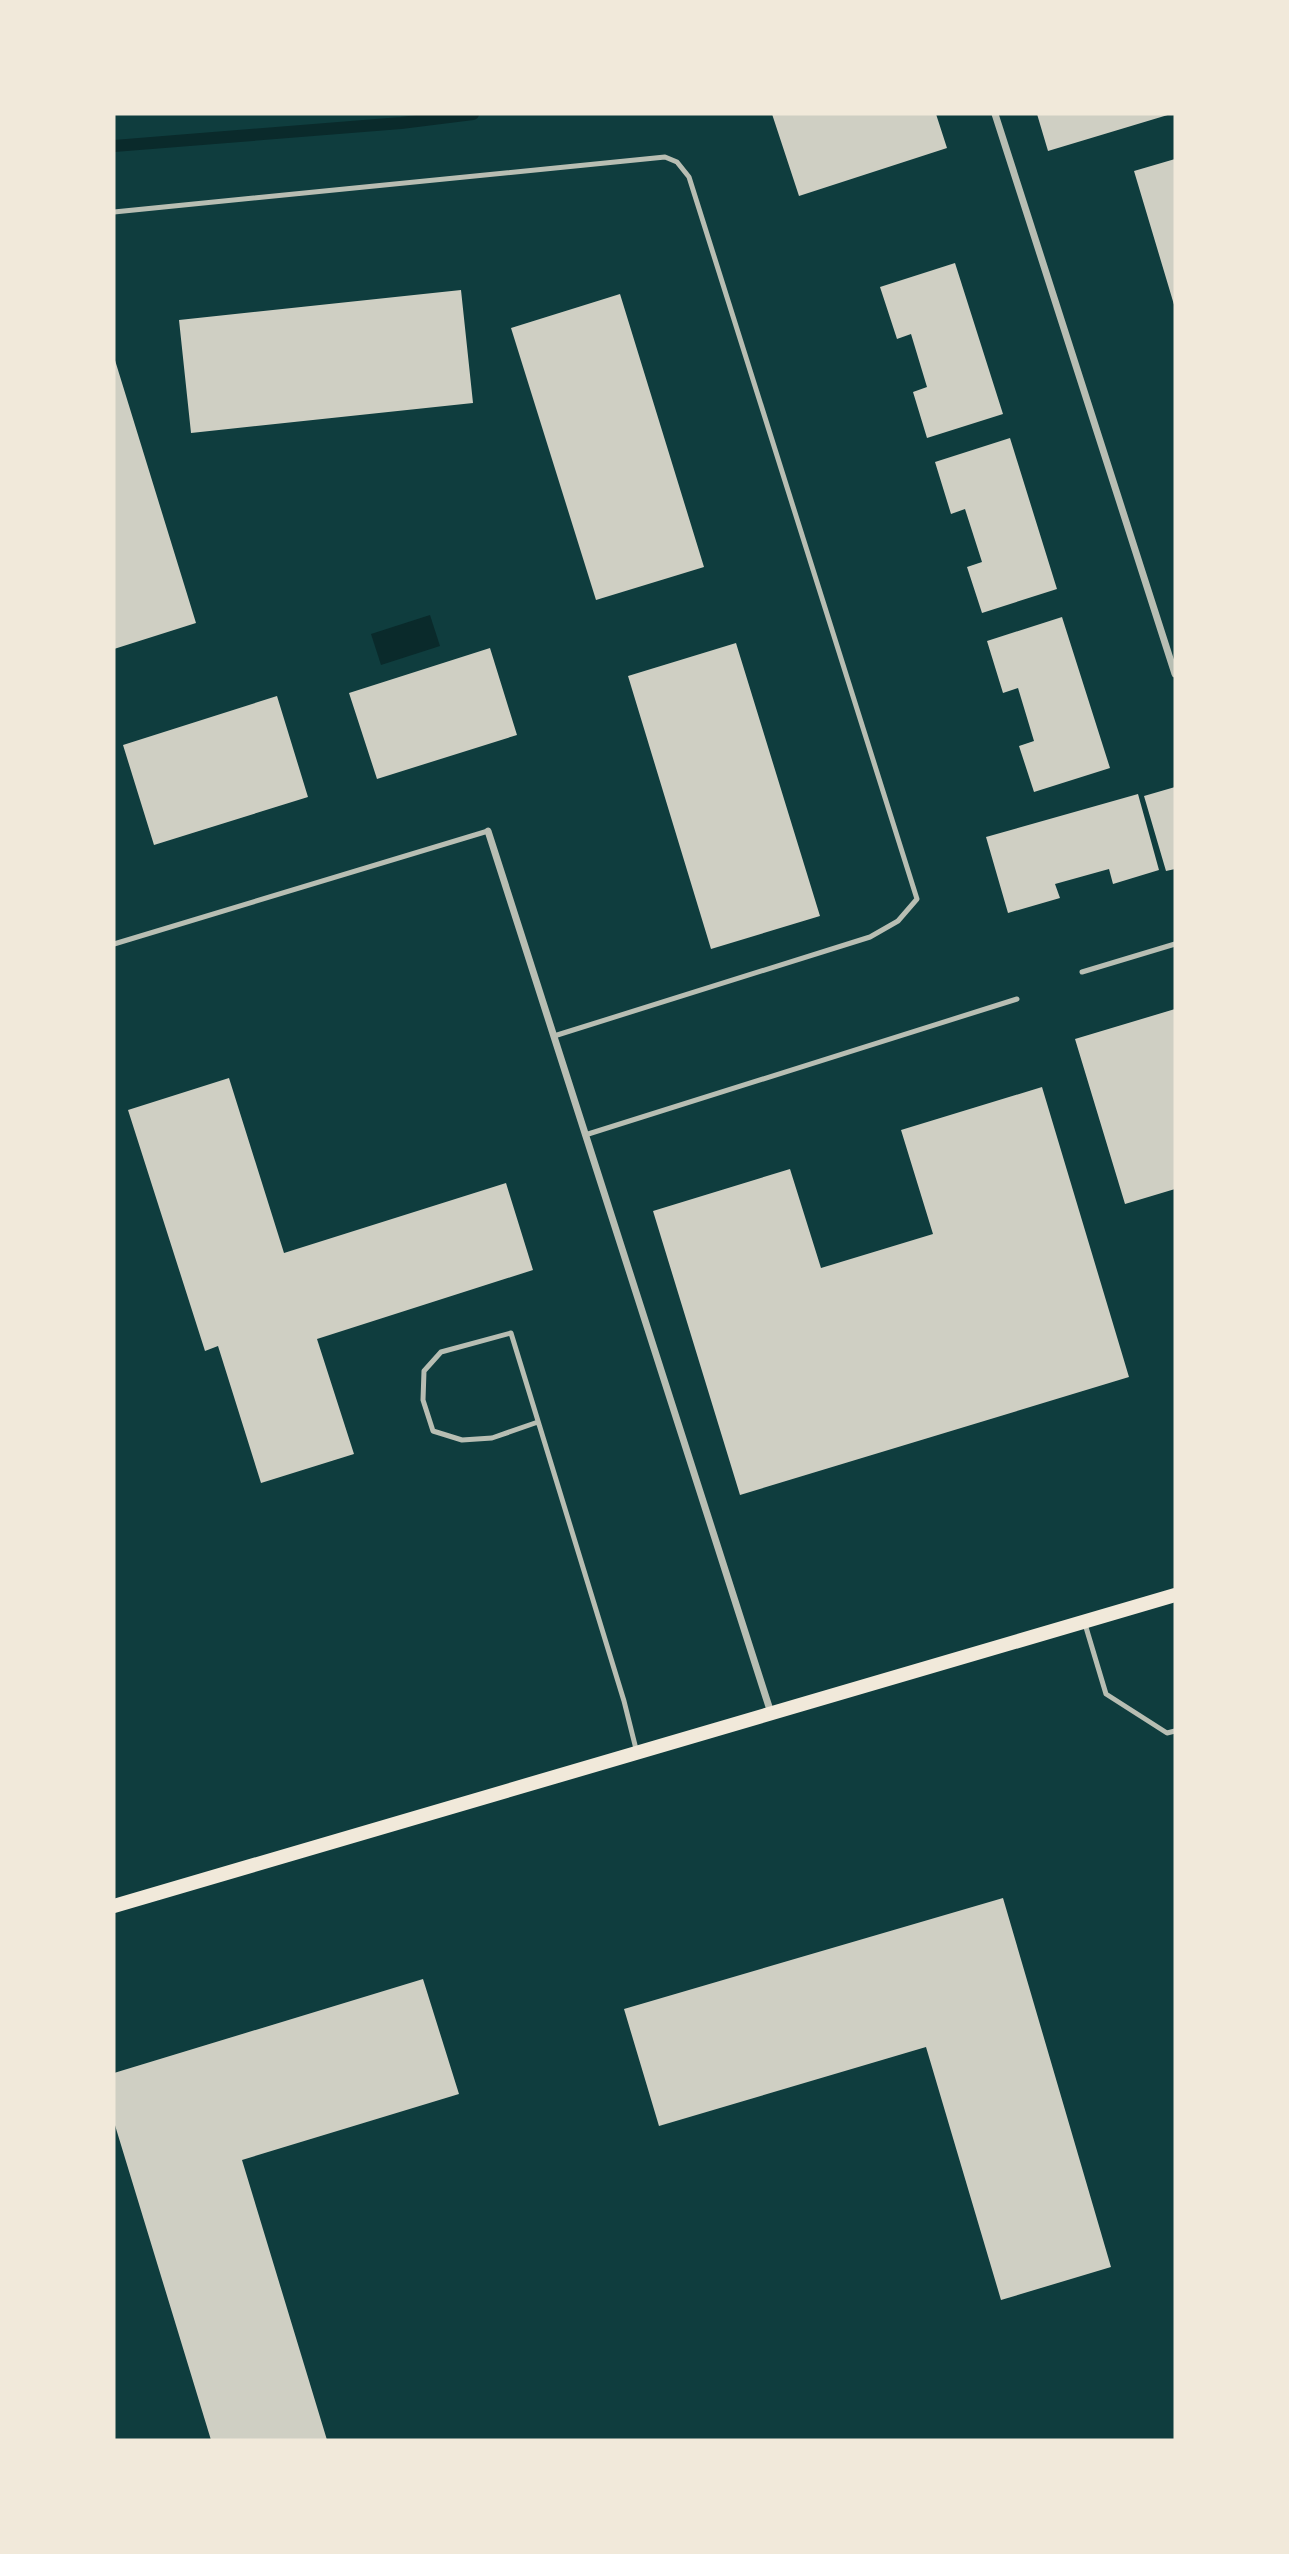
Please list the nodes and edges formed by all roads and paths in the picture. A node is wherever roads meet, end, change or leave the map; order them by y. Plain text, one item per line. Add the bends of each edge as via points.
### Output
1 (995, 114) edge
2 (114, 212) edge
3 (1175, 674) edge
4 (488, 831) joint
5 (114, 944) edge
6 (1175, 944) edge
7 (1082, 972) dead end
8 (1017, 999) dead end
9 (554, 1036) junction
10 (585, 1135) junction
11 (538, 1422) junction
12 (1175, 1595) edge
13 (1084, 1621) junction
14 (771, 1713) junction
15 (1175, 1731) edge
16 (637, 1752) junction
17 (114, 1906) edge

1 - 3 street
2 - 9 lane via 665,157 677,162 689,177 917,899 898,921 870,937
4 - 5 lane
4 - 9 street
6 - 7 lane
8 - 10 lane
9 - 10 street
10 - 14 street
11 - 11 lane via 511,1333 441,1352 424,1371 422,1400 433,1431 462,1440 482,1439
11 - 16 lane
12 - 13 main road
13 - 14 main road
13 - 15 lane via 1106,1694 1167,1733
14 - 16 main road
16 - 17 main road

